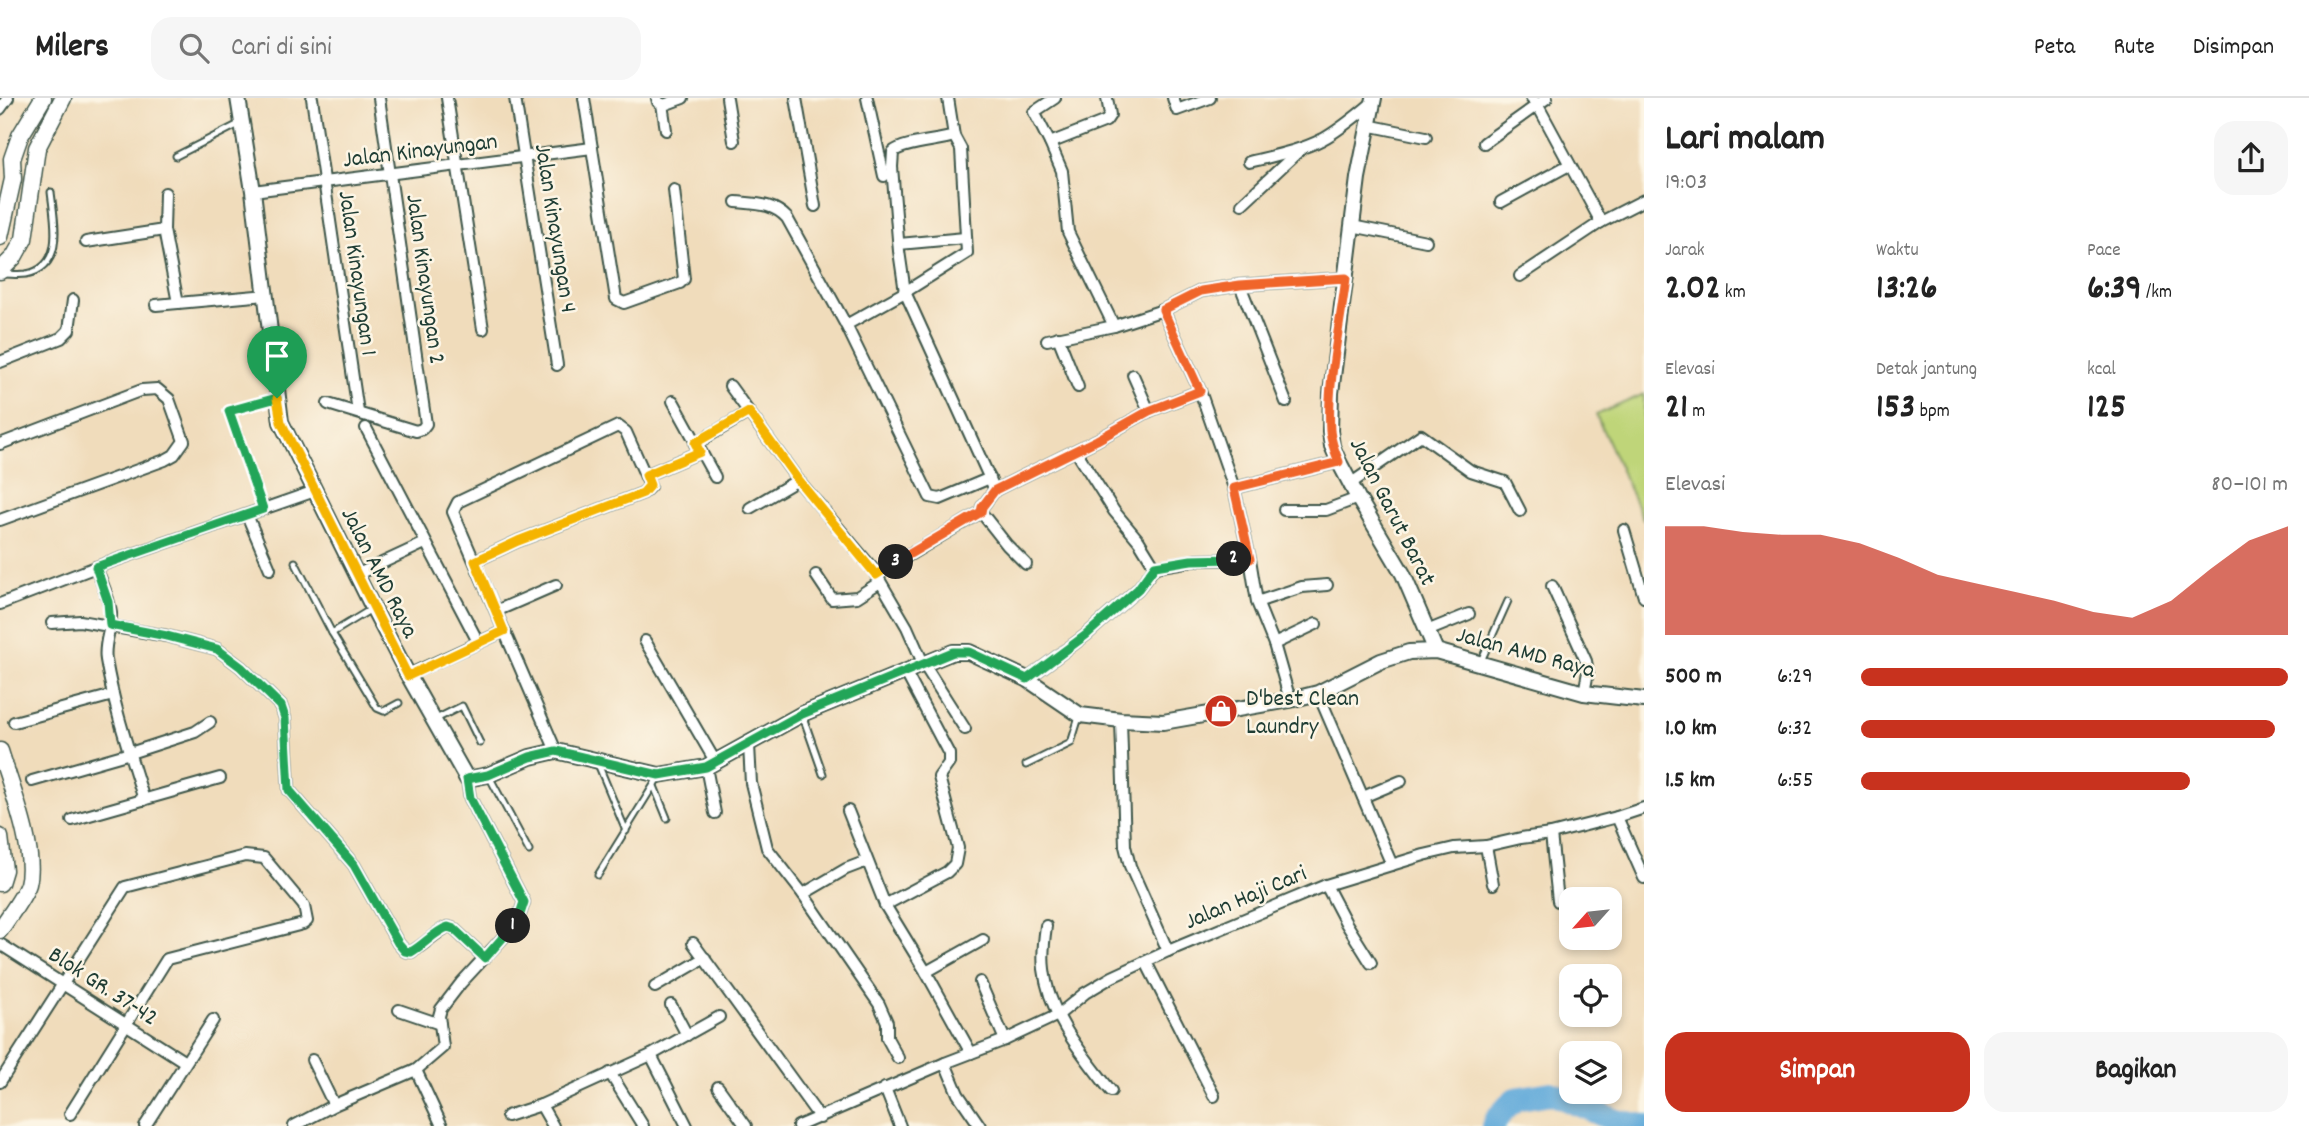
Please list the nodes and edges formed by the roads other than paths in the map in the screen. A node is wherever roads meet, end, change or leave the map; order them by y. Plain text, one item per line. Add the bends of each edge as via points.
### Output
1 (8, 98) edge
2 (43, 98) edge
3 (63, 98) edge
4 (238, 98) edge
5 (312, 98) edge
6 (379, 98) edge
7 (447, 98) edge
8 (515, 98) edge
9 (584, 98) edge
10 (683, 98) edge
11 (727, 98) edge
12 (796, 98) edge
13 (867, 98) edge
14 (948, 98) edge
15 (1055, 98) edge
16 (1107, 98) edge
17 (1172, 98) edge
18 (1210, 98) edge
19 (1373, 100) edge
20 (1538, 100) edge
21 (660, 101) edge
22 (0, 110) edge
23 (242, 122) junction
24 (1367, 125) junction
25 (666, 130) dead end
26 (954, 136) junction
27 (1426, 137) dead end
28 (734, 141) dead end
29 (1050, 143) junction
30 (1484, 143) dead end
31 (1303, 147) junction
32 (592, 149) junction
33 (176, 156) dead end
34 (526, 157) junction
35 (1249, 162) dead end
36 (457, 165) junction
37 (1569, 165) junction
38 (391, 173) junction
39 (884, 176) dead end
40 (325, 181) junction
41 (674, 190) dead end
42 (253, 191) junction
43 (51, 192) dead end
44 (165, 193) dead end
45 (1644, 200) edge
46 (736, 202) dead end
47 (1502, 202) dead end
48 (1242, 204) dead end
49 (815, 206) dead end
50 (1601, 222) junction
51 (1352, 226) junction
52 (164, 230) junction
53 (0, 237) edge
54 (965, 239) junction
55 (1426, 241) dead end
56 (86, 242) dead end
57 (899, 244) junction
58 (0, 273) edge
59 (1520, 276) dead end
60 (1346, 278) junction
61 (1240, 285) junction
62 (905, 292) junction
63 (266, 295) junction
64 (73, 300) dead end
65 (178, 303) junction
66 (156, 305) dead end
67 (1163, 310) junction
68 (846, 325) junction
69 (1114, 326) junction
70 (483, 329) dead end
71 (0, 362) edge
72 (557, 365) dead end
73 (1133, 375) dead end
74 (730, 386) dead end
75 (1079, 387) dead end
76 (1200, 391) junction
77 (277, 398) junction
78 (673, 401) dead end
79 (1286, 402) dead end
80 (328, 404) dead end
81 (1149, 411) junction
82 (358, 412) junction
83 (749, 412) junction
84 (366, 428) dead end
85 (0, 444) edge
86 (698, 448) junction
87 (1076, 451) junction
88 (1339, 462) junction
89 (646, 475) junction
90 (715, 477) dead end
91 (990, 478) junction
92 (798, 480) junction
93 (1350, 484) junction
94 (1234, 488) junction
95 (995, 490) junction
96 (315, 491) junction
97 (1357, 498) junction
98 (750, 508) dead end
99 (263, 509) junction
100 (1284, 510) dead end
101 (1521, 511) dead end
102 (981, 512) junction
103 (247, 515) junction
104 (0, 520) edge
105 (1624, 530) dead end
106 (425, 543) junction
107 (1250, 559) junction
108 (475, 561) junction
109 (295, 562) dead end
110 (1026, 564) dead end
111 (1155, 566) junction
112 (96, 567) junction
113 (270, 569) dead end
114 (356, 575) junction
115 (816, 575) dead end
116 (878, 578) junction
117 (556, 585) dead end
118 (1326, 585) dead end
119 (1552, 586) dead end
120 (1644, 597) edge
121 (1508, 601) dead end
122 (1257, 602) junction
123 (0, 604) edge
124 (373, 608) junction
125 (496, 611) junction
126 (1469, 614) dead end
127 (52, 623) dead end
128 (1316, 624) dead end
129 (110, 625) junction
130 (504, 631) junction
131 (1427, 631) junction
132 (332, 633) junction
133 (475, 636) dead end
134 (645, 641) dead end
135 (1274, 643) junction
136 (1436, 651) junction
137 (923, 663) junction
138 (1480, 664) junction
139 (905, 671) junction
140 (408, 676) junction
141 (1027, 679) junction
142 (1318, 693) junction
143 (1584, 693) junction
144 (113, 695) junction
145 (1290, 700) junction
146 (1644, 700) edge
147 (399, 703) dead end
148 (802, 714) junction
149 (1080, 715) junction
150 (1121, 720) junction
151 (433, 721) junction
152 (14, 722) dead end
153 (210, 722) dead end
154 (965, 729) dead end
155 (480, 743) dead end
156 (749, 744) junction
157 (0, 751) edge
158 (556, 751) junction
159 (130, 753) junction
160 (597, 761) junction
161 (711, 764) junction
162 (1026, 765) dead end
163 (823, 774) dead end
164 (488, 775) junction
165 (220, 778) dead end
166 (467, 779) junction
167 (32, 781) dead end
168 (656, 781) junction
169 (1401, 781) dead end
170 (1363, 797) junction
171 (144, 800) junction
172 (1644, 808) edge
173 (848, 811) dead end
174 (715, 813) dead end
175 (1617, 817) junction
176 (667, 818) dead end
177 (72, 820) dead end
178 (626, 831) junction
179 (1551, 834) junction
180 (0, 837) edge
181 (1486, 846) junction
182 (529, 850) dead end
183 (867, 861) junction
184 (1392, 865) junction
185 (598, 874) dead end
186 (1644, 878) edge
187 (0, 883) edge
188 (1493, 884) dead end
189 (1326, 885) junction
190 (803, 894) junction
191 (1558, 901) dead end
192 (885, 905) junction
193 (1046, 926) dead end
194 (0, 930) edge
195 (983, 940) dead end
196 (693, 943) dead end
197 (0, 944) edge
198 (1168, 951) junction
199 (485, 958) junction
200 (705, 958) junction
201 (1146, 961) junction
202 (1371, 964) dead end
203 (926, 972) junction
204 (980, 982) dead end
205 (61, 984) junction
206 (655, 987) dead end
207 (671, 1005) dead end
208 (399, 1010) dead end
209 (1058, 1015) junction
210 (719, 1017) dead end
211 (214, 1020) dead end
212 (124, 1024) junction
213 (440, 1024) junction
214 (687, 1035) junction
215 (1005, 1040) junction
216 (971, 1053) junction
217 (651, 1055) junction
218 (898, 1058) dead end
219 (312, 1060) dead end
220 (185, 1062) junction
221 (945, 1063) junction
222 (416, 1070) junction
223 (610, 1073) junction
224 (0, 1082) edge
225 (718, 1087) dead end
226 (886, 1088) junction
227 (1111, 1091) dead end
228 (1214, 1096) dead end
229 (334, 1105) junction
230 (541, 1105) junction
231 (70, 1114) dead end
232 (507, 1116) dead end
233 (820, 1118) junction
234 (145, 1126) edge
235 (295, 1126) edge
236 (442, 1126) edge
237 (554, 1126) edge
238 (643, 1126) edge
239 (687, 1126) edge
240 (746, 1126) edge
241 (798, 1126) edge
242 (900, 1126) edge
243 (980, 1126) edge

1 - 22 street
2 - 53 main road via 12,159 13,179
3 - 58 main road via 37,148 24,239
4 - 23 street, Jalan AMD Raya
5 - 40 street, Jalan Kinayungan 1
6 - 38 street, Jalan Kinayungan 2
7 - 36 street
8 - 34 street, Jalan Kinayungan 4
9 - 32 street
10 - 21 street
11 - 28 street
12 - 49 street
13 - 39 street
14 - 26 street
15 - 29 street via 1034,112
16 - 29 street via 1107,121
17 - 18 street via 1177,110
19 - 24 street, Jalan Garut Barat
19 - 31 street via 1348,122
20 - 30 street
20 - 37 street
21 - 25 street
23 - 33 lane
23 - 42 street, Jalan AMD Raya
24 - 27 street
24 - 51 street, Jalan Garut Barat
26 - 54 street via 961,149
26 - 57 street via 905,145 893,152
29 - 69 street via 1062,172 1068,232
31 - 35 street
31 - 48 street
32 - 34 street, Jalan Kinayungan
32 - 41 street via 616,299 624,303 684,279
34 - 36 street, Jalan Kinayungan
34 - 72 street, Jalan Kinayungan 4
36 - 38 street, Jalan Kinayungan
36 - 70 street
37 - 47 street
37 - 50 street
38 - 40 street, Jalan Kinayungan
38 - 82 street, Jalan Kinayungan 2 via 426,424 416,431
40 - 42 street, Jalan Kinayungan
40 - 82 street, Jalan Kinayungan 1
42 - 63 street, Jalan AMD Raya
43 - 58 lane via 56,235 53,253 44,267 28,274
44 - 52 street
45 - 50 street
46 - 68 street via 781,211
50 - 59 street
51 - 55 street
51 - 60 street, Jalan Garut Barat
52 - 56 street
52 - 65 street
54 - 57 street
54 - 62 street via 967,253
57 - 62 street
60 - 61 street
60 - 88 street, Jalan Garut Barat via 1331,393 1330,431
61 - 67 street via 1201,291
61 - 79 street
62 - 68 street
62 - 91 street
63 - 65 street
63 - 77 street, Jalan AMD Raya
64 - 71 street via 69,330 61,338
65 - 66 street
67 - 69 street
67 - 76 street
68 - 91 street via 930,497 940,499
69 - 75 street via 1052,338
73 - 81 street
74 - 83 street
76 - 81 street
76 - 94 street
77 - 96 street, Jalan AMD Raya via 281,422
77 - 99 lane via 229,411
78 - 86 street
80 - 82 street
81 - 87 street
83 - 86 street
83 - 92 street
84 - 106 street
85 - 104 street via 142,390 157,389 169,399 184,441 165,460
86 - 89 street
86 - 90 street
87 - 95 street
87 - 111 street
88 - 93 street, Jalan Garut Barat
88 - 94 street
89 - 108 street via 650,485 643,493
89 - 108 street via 626,432 618,426 458,502 453,512
91 - 95 street
92 - 98 street
92 - 116 street
93 - 97 street, Jalan Garut Barat
93 - 101 street via 1421,435 1471,471 1505,482
94 - 107 street
95 - 102 street
96 - 99 street
96 - 114 street, Jalan AMD Raya
97 - 100 street via 1326,509
97 - 131 street, Jalan Garut Barat via 1403,573
99 - 103 street
102 - 110 street
102 - 116 street
103 - 112 street
103 - 113 street
105 - 120 street
106 - 114 street
106 - 133 street
107 - 111 street
107 - 122 street
108 - 125 street
109 - 132 lane
111 - 141 street via 1138,589 1086,635
112 - 123 street
112 - 129 street
114 - 124 street, Jalan AMD Raya
115 - 116 street via 832,599 857,597
116 - 137 street
117 - 125 street
118 - 122 street via 1302,587
119 - 143 street via 1586,661
121 - 138 lane
122 - 135 street
124 - 132 lane
124 - 140 street, Jalan AMD Raya
125 - 130 street
126 - 131 street
127 - 129 street
128 - 135 street
129 - 144 street via 105,658
129 - 199 street via 217,649 241,667 281,706 289,790 354,865 398,943 411,952 448,927
130 - 140 street
130 - 158 street
131 - 136 street, Jalan Garut Barat
132 - 147 lane via 377,708 384,711
134 - 161 street
135 - 145 street
136 - 138 street, Jalan AMD Raya
136 - 142 street, Jalan AMD Raya via 1381,660
137 - 139 street, Jalan AMD Raya
137 - 141 street, Jalan AMD Raya via 953,652 969,652
137 - 154 street
138 - 143 street, Jalan AMD Raya
139 - 148 street, Jalan AMD Raya
139 - 192 street via 949,754 939,777 958,848 955,864 947,872
140 - 151 street, Jalan AMD Raya
141 - 149 street, Jalan AMD Raya
142 - 145 street, Jalan AMD Raya
142 - 170 street
143 - 146 street, Jalan AMD Raya
144 - 152 street
144 - 159 street
145 - 150 street, Jalan AMD Raya via 1163,722
148 - 156 street, Jalan AMD Raya
148 - 163 lane
149 - 150 street, Jalan AMD Raya
149 - 162 lane via 1071,743
150 - 198 street via 1125,846
151 - 155 lane via 462,706
151 - 166 street, Jalan AMD Raya
153 - 159 street via 195,732
156 - 161 street, Jalan AMD Raya
156 - 190 street via 751,783 767,848
157 - 194 main road via 30,861 28,885
158 - 160 street, Jalan AMD Raya
158 - 164 street, Jalan AMD Raya
159 - 167 street
159 - 171 street
160 - 168 street, Jalan AMD Raya
160 - 178 lane
161 - 168 street, Jalan AMD Raya
161 - 174 street
164 - 166 street, Jalan AMD Raya
164 - 182 lane
165 - 171 street
166 - 199 street via 470,798 524,902 518,920
168 - 176 lane
168 - 178 lane
169 - 170 street
170 - 184 street
171 - 177 street
172 - 175 street, Jalan Haji Cari
173 - 183 street
175 - 179 street, Jalan Haji Cari
175 - 186 street
178 - 185 lane
179 - 181 street, Jalan Haji Cari
179 - 191 street
180 - 187 main road via 4,870
181 - 184 street, Jalan Haji Cari via 1454,848
181 - 188 street
183 - 190 street
183 - 192 street
184 - 189 street, Jalan Haji Cari
189 - 198 street, Jalan Haji Cari
189 - 202 street
190 - 218 street via 884,1013 887,1038
192 - 203 street
193 - 209 street via 1044,970
195 - 203 street
196 - 200 street
197 - 205 street, Blok GR. 37-42
198 - 201 street, Jalan Haji Cari
199 - 213 street via 441,1009
200 - 206 street
200 - 233 street
201 - 209 street, Jalan Haji Cari via 1085,992
201 - 228 street
203 - 216 street
204 - 215 street
205 - 212 street, Blok GR. 37-42
205 - 212 street via 125,887 245,856 264,859 304,906 307,921 167,959
205 - 224 street
207 - 214 street
208 - 213 street
209 - 215 street, Jalan Haji Cari
209 - 227 street
210 - 214 street
211 - 220 street
212 - 220 street, Blok GR. 37-42
212 - 231 street
213 - 222 street via 443,1047
214 - 217 street
215 - 216 street, Jalan Haji Cari
216 - 221 street, Jalan Haji Cari
217 - 223 street
217 - 239 street
219 - 229 street
220 - 234 street
221 - 226 street, Jalan Haji Cari
221 - 243 street via 958,1094
222 - 229 street
222 - 236 street
223 - 230 street
223 - 238 street
225 - 240 street
226 - 233 street, Jalan Haji Cari
226 - 242 street
229 - 235 street
230 - 232 street
230 - 237 street
233 - 241 street, Jalan Haji Cari

